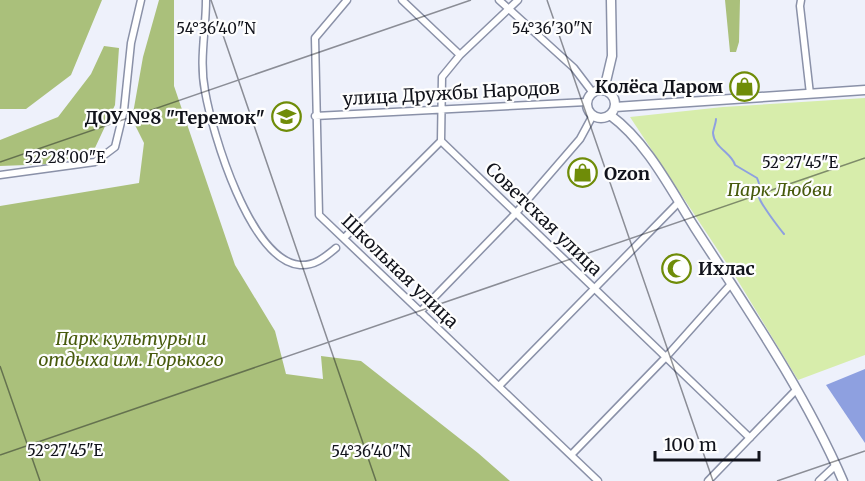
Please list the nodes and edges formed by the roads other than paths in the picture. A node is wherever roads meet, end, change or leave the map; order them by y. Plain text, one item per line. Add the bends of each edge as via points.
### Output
1 (141, 0) edge
2 (206, 0) edge
3 (347, 0) edge
4 (402, 0) edge
5 (499, 0) edge
6 (518, 0) edge
7 (611, 0) edge
8 (801, 0) edge
9 (510, 10) junction
10 (460, 55) junction
11 (604, 90) junction
12 (865, 90) edge
13 (593, 93) junction
14 (810, 94) junction
15 (587, 102) junction
16 (442, 111) junction
17 (612, 111) junction
18 (593, 115) junction
19 (315, 116) junction
20 (441, 141) junction
21 (0, 175) edge
22 (679, 202) junction
23 (516, 213) junction
24 (345, 237) junction
25 (336, 248) dead end
26 (731, 284) junction
27 (594, 288) junction
28 (420, 312) junction
29 (666, 357) junction
30 (499, 386) junction
31 (796, 390) junction
32 (750, 438) junction
33 (571, 455) junction
34 (836, 465) junction
35 (598, 481) edge
36 (708, 481) edge
37 (819, 481) edge
38 (843, 481) edge

1 - 21 street via 115,147 95,162
2 - 25 street via 202,63 205,91 237,196 272,249 293,263 320,262
3 - 19 street, Школьная улица via 315,38
4 - 10 street
5 - 9 street
6 - 9 street
7 - 11 street via 612,56
8 - 14 street
9 - 10 street
9 - 13 street via 574,68
10 - 16 street via 442,77
11 - 13 street
11 - 17 street via 614,99
12 - 14 street
13 - 15 street
14 - 17 street
15 - 16 street, улица Дружбы Народов
15 - 18 street
16 - 19 street, улица Дружбы Народов
16 - 20 street
17 - 18 street via 601,118
17 - 22 street
18 - 23 street via 580,139
19 - 24 street, Школьная улица via 319,215
20 - 23 street, Советская улица
20 - 24 street
22 - 26 street
22 - 27 street
23 - 27 street, Советская улица
23 - 28 street
24 - 28 street, Школьная улица
26 - 29 street
26 - 31 street
27 - 29 street, Советская улица
27 - 30 street
28 - 30 street, Школьная улица
29 - 32 street, Советская улица
29 - 33 street
30 - 33 street, Школьная улица
31 - 32 street
31 - 34 street
32 - 36 street
33 - 35 street, Школьная улица
34 - 37 street
34 - 38 street

